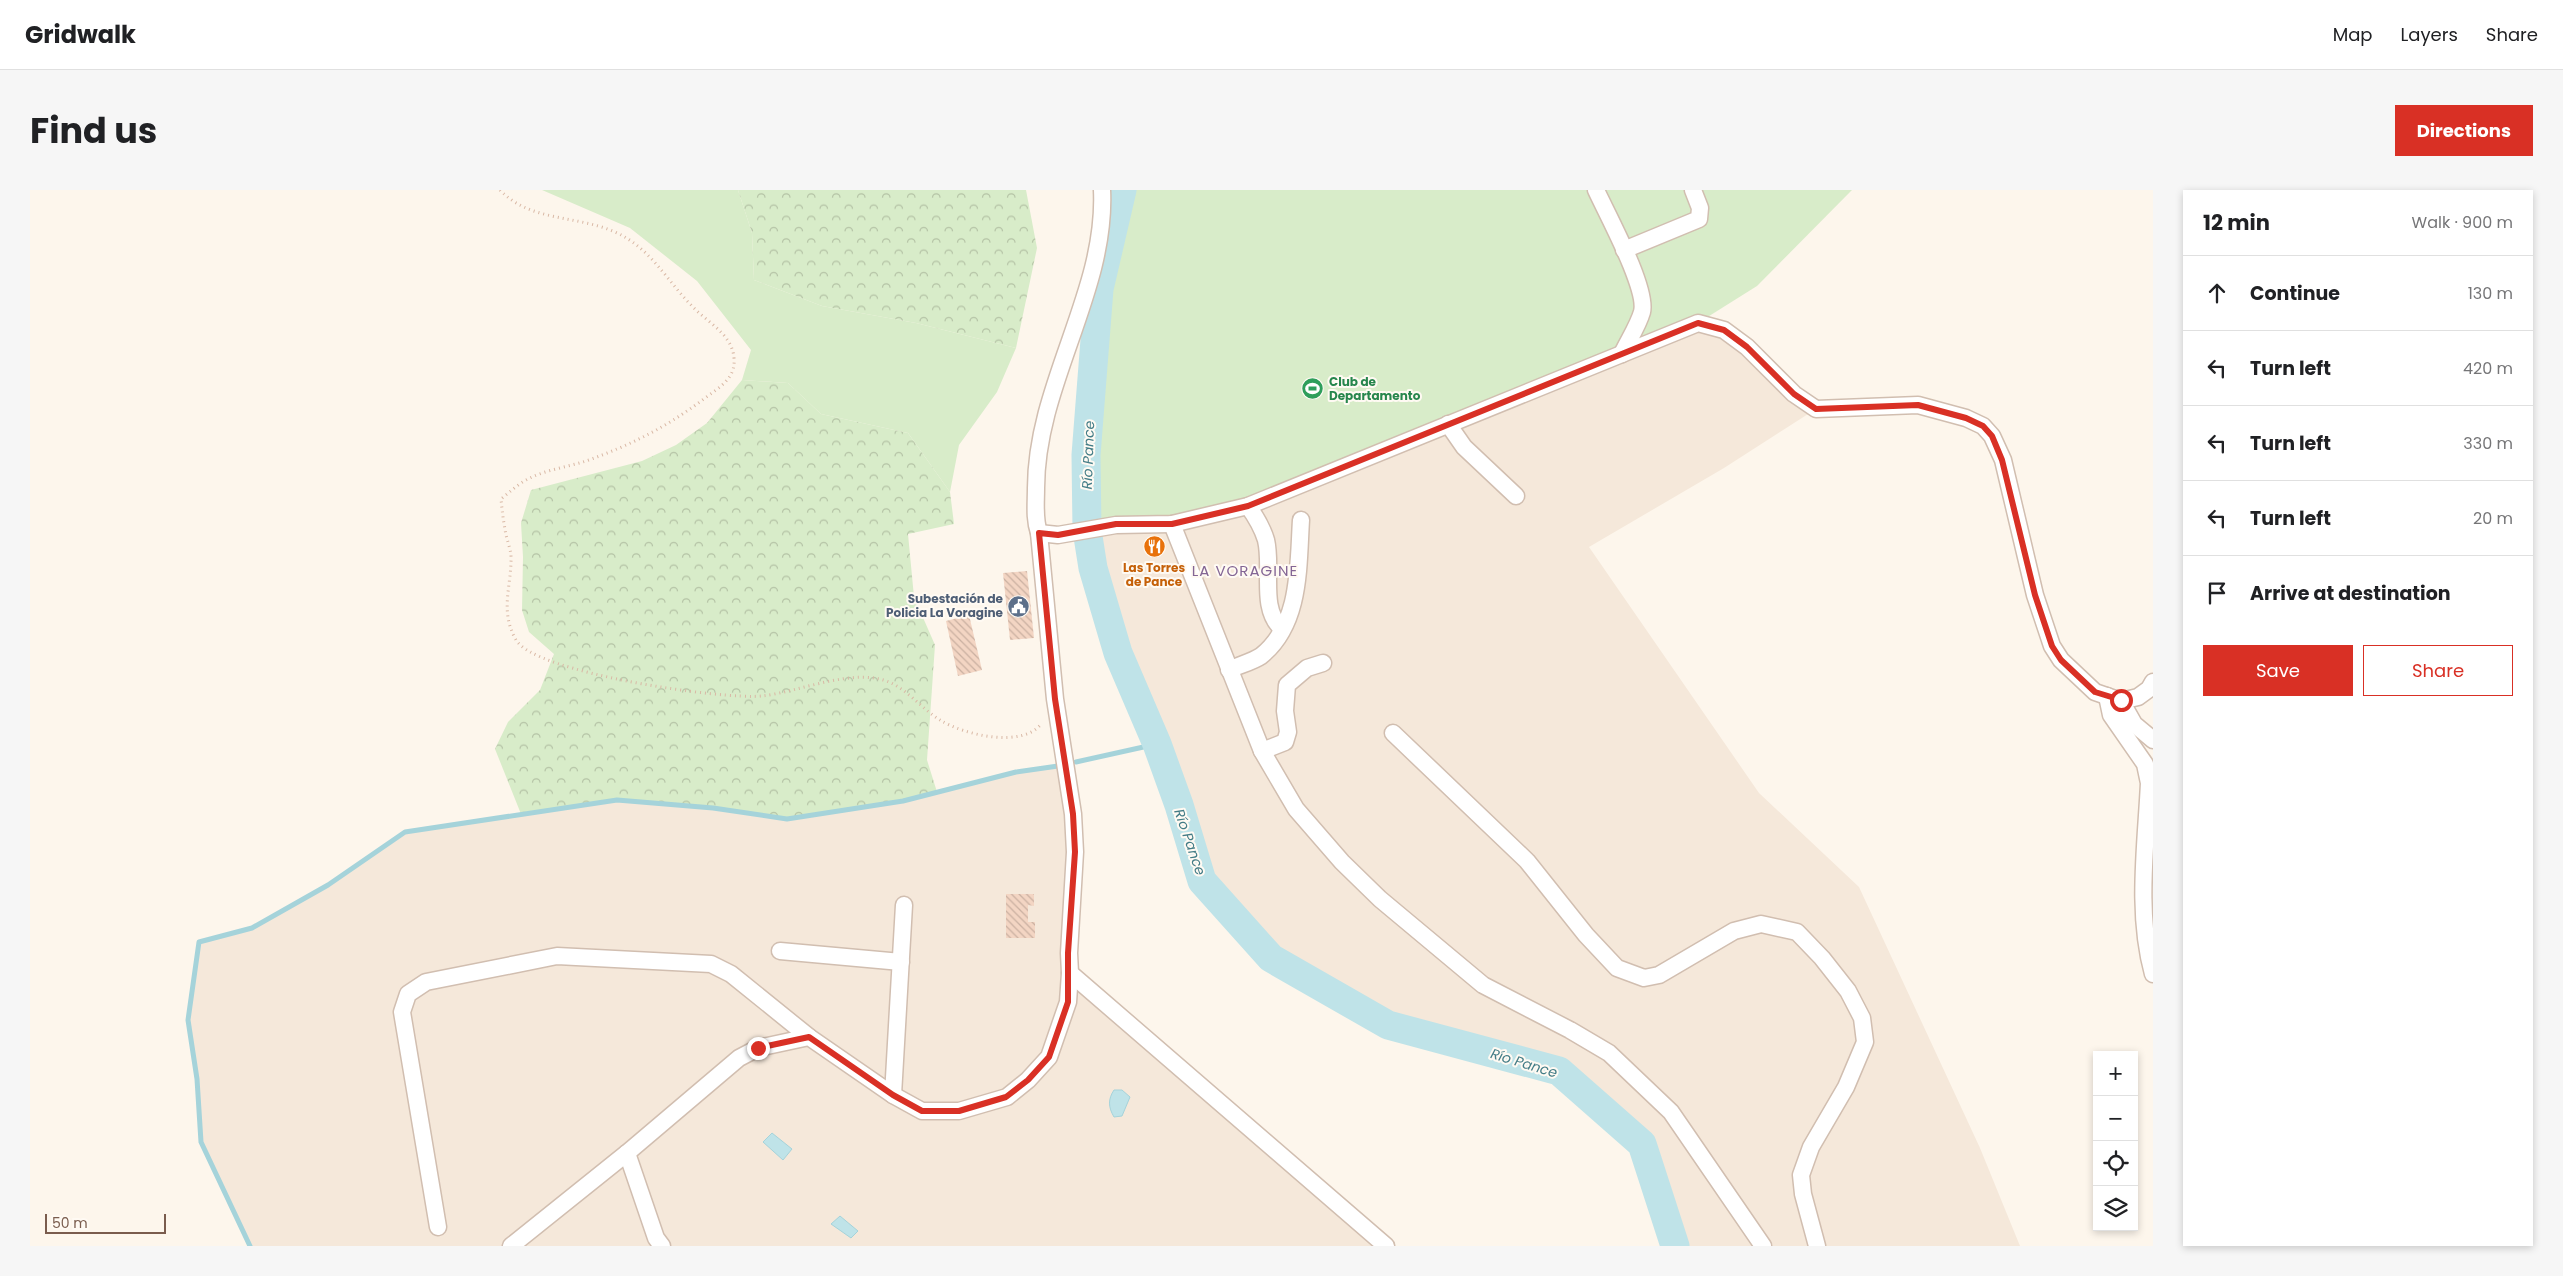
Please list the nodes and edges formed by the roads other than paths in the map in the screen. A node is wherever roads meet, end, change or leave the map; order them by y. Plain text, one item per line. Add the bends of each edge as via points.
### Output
1 (1102, 190) edge
2 (1596, 190) edge
3 (1693, 190) edge
4 (1624, 250) junction
5 (1622, 354) junction
6 (1448, 424) junction
7 (1516, 496) dead end
8 (1248, 506) junction
9 (1301, 520) dead end
10 (1172, 524) junction
11 (1039, 533) junction
12 (1282, 629) junction
13 (1323, 663) dead end
14 (1229, 670) junction
15 (2153, 682) edge
16 (2114, 698) junction
17 (1393, 733) dead end
18 (2153, 740) edge
19 (1262, 750) junction
20 (904, 905) dead end
21 (780, 951) dead end
22 (901, 962) junction
23 (1070, 973) junction
24 (2153, 974) edge
25 (809, 1037) junction
26 (893, 1095) junction
27 (627, 1153) junction
28 (438, 1227) dead end
29 (511, 1246) edge
30 (662, 1246) edge
31 (1386, 1246) edge
32 (1763, 1246) edge
33 (1817, 1246) edge

1 - 11 street via 1103,213 1096,258 1048,400 1036,468 1035,521
2 - 4 street
3 - 4 street via 1700,208 1699,219
4 - 5 street via 1640,290 1642,311
5 - 6 street
5 - 16 street via 1698,323 1724,330 1747,347 1794,394 1816,409 1918,405 1983,426 1992,436 2002,460 2035,595 2052,646 2061,660 2095,692
6 - 7 street via 1464,448
6 - 8 street
8 - 10 street
8 - 12 street via 1260,523 1266,541 1268,600 1274,622
9 - 12 street via 1291,615
10 - 11 street via 1116,524 1058,535
10 - 14 street
11 - 23 street via 1055,699 1073,814 1075,852 1068,953
12 - 14 street via 1275,643 1259,657
13 - 19 street via 1307,668 1288,685 1285,711 1288,732 1284,742
14 - 19 street
15 - 16 street via 2138,697
16 - 18 street via 2134,724
16 - 24 street via 2111,715 2145,764 2149,782 2144,911 2146,949
17 - 33 street via 1527,861 1617,968 1644,978 1659,975 1734,931 1761,924 1797,932 1822,958 1848,991 1862,1018 1865,1042 1846,1087 1811,1147 1801,1175 1802,1194
19 - 32 street via 1296,809 1342,862 1380,899 1483,985 1609,1053 1671,1112
20 - 22 street
21 - 22 street
22 - 26 street
23 - 26 street via 1068,1002 1049,1057 1028,1080 1006,1097 959,1111 922,1111
23 - 31 street
25 - 26 street
25 - 27 street via 758,1048 739,1058
25 - 28 street via 731,974 711,964 557,956 426,982 408,994 402,1012
27 - 29 street
27 - 30 street via 656,1238

